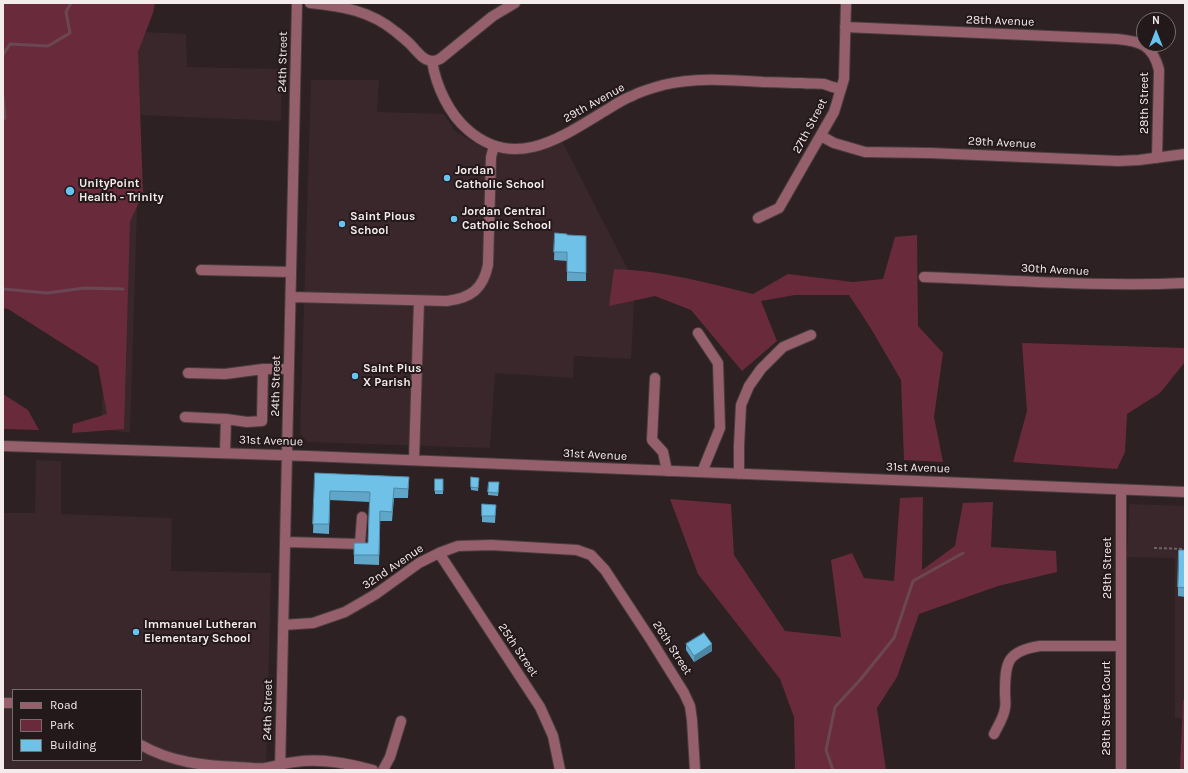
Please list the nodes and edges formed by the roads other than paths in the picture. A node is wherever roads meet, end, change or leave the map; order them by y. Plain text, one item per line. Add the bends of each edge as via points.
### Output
1 (297, 3) edge
2 (306, 3) edge
3 (310, 3) edge
4 (515, 3) edge
5 (846, 3) edge
6 (845, 27) junction
7 (1136, 42) edge
8 (1151, 52) edge
9 (432, 61) junction
10 (841, 89) junction
11 (821, 136) junction
12 (494, 146) junction
13 (1185, 154) edge
14 (1158, 158) junction
15 (758, 218) dead end
16 (201, 270) dead end
17 (291, 272) junction
18 (924, 277) dead end
19 (1185, 283) edge
20 (291, 297) junction
21 (419, 301) junction
22 (698, 333) dead end
23 (811, 335) dead end
24 (263, 369) junction
25 (289, 369) junction
26 (188, 373) dead end
27 (655, 378) dead end
28 (185, 417) dead end
29 (226, 419) junction
30 (3, 446) edge
31 (225, 452) junction
32 (287, 455) junction
33 (414, 460) junction
34 (667, 471) junction
35 (702, 472) junction
36 (739, 474) junction
37 (1121, 490) junction
38 (1185, 492) edge
39 (362, 517) dead end
40 (286, 542) junction
41 (438, 552) junction
42 (591, 555) joint
43 (283, 625) junction
44 (1120, 646) junction
45 (401, 721) dead end
46 (994, 734) dead end
47 (142, 746) edge
48 (280, 767) edge
49 (373, 770) edge
50 (383, 770) edge
51 (560, 770) edge
52 (695, 770) edge
53 (1121, 770) edge

1 - 2 street
1 - 17 street, 24th Street
3 - 9 street via 339,6 378,20 406,40 427,60
4 - 9 street via 493,16 440,59
5 - 6 street, 27th Street
6 - 7 street, 28th Avenue via 1117,38
6 - 10 street, 27th Street via 845,64
8 - 14 street, 28th Street via 1159,70
9 - 12 street, 29th Avenue via 436,79 454,116 473,135
10 - 11 street, 27th Street via 834,112
10 - 12 street, 29th Avenue via 822,84 722,80 698,80 663,85 631,96 548,143 527,149
11 - 14 street, 29th Avenue via 865,152 1086,160
11 - 15 street, 27th Street via 779,208
12 - 21 street via 491,157 488,265 484,279 476,290 465,297 447,301
13 - 14 street, 29th Avenue
16 - 17 street
17 - 20 street, 24th Street
18 - 19 street, 30th Avenue via 1126,285
20 - 21 street
20 - 25 street, 24th Street
21 - 33 street
22 - 35 street via 718,363 720,428
23 - 36 street via 783,347 761,369 749,386 741,405
24 - 25 street
24 - 26 street via 225,374
24 - 29 street via 262,421
25 - 32 street, 24th Street
27 - 34 street via 652,440 663,452
28 - 29 street
29 - 31 street
30 - 31 street, 31st Avenue
31 - 32 street, 31st Avenue
32 - 33 street, 31st Avenue
32 - 40 street, 24th Street
33 - 34 street, 31st Avenue
34 - 35 street, 31st Avenue
35 - 36 street, 31st Avenue
36 - 37 street, 31st Avenue
37 - 38 street, 31st Avenue
37 - 44 street, 28th Street
39 - 40 street via 360,544
40 - 43 street, 24th Street
41 - 42 street, 32nd Avenue via 458,546 491,545 577,550
41 - 43 street, 32nd Avenue via 345,612 314,622
41 - 51 street, 25th Street via 540,707 553,736
42 - 52 street, 26th Street via 605,570 684,693 690,706
43 - 48 street, 24th Street
44 - 46 street via 1040,646 1014,655 1006,668 1005,709
44 - 53 street, 28th Street Court
45 - 50 street via 390,757
47 - 48 street via 183,762 204,766
48 - 49 street via 294,762 311,761 352,764

